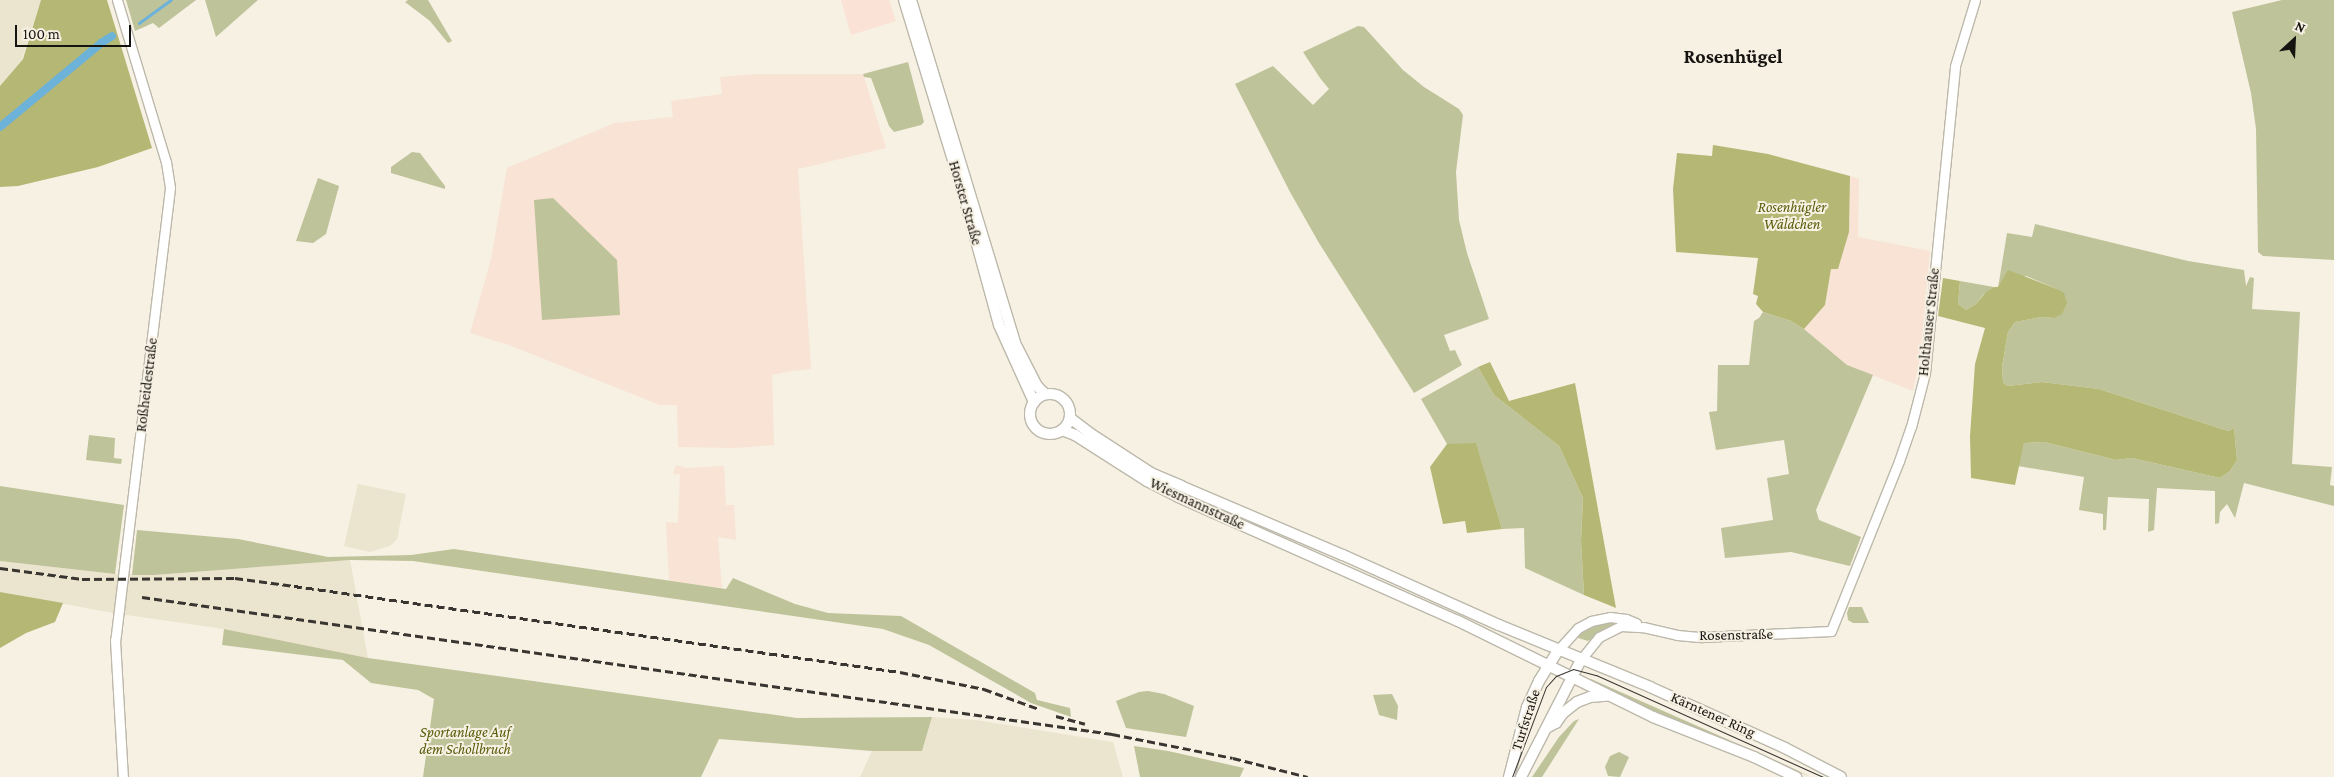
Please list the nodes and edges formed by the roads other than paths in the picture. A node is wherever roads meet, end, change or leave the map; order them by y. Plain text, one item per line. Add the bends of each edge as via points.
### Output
1 (117, 0) edge
2 (904, 0) edge
3 (911, 0) edge
4 (1975, 0) edge
5 (1045, 394) junction
6 (1034, 402) junction
7 (1070, 418) junction
8 (1062, 430) junction
9 (1343, 555) joint
10 (1337, 566) joint
11 (1643, 627) junction
12 (1830, 631) joint
13 (1559, 649) junction
14 (1582, 658) junction
15 (1548, 664) junction
16 (1570, 677) junction
17 (1608, 696) junction
18 (1548, 727) junction
19 (123, 777) edge
20 (1509, 777) edge
21 (1521, 777) edge
22 (1796, 777) edge
23 (1841, 777) edge

1 - 19 street, Roßheidestraße via 166,162 170,188 115,640
2 - 6 main road, Horster Straße via 961,186 999,325
3 - 5 main road, Horster Straße via 1015,343 1037,386
4 - 12 street, Holthauser Straße via 1955,66 1923,380 1899,461
5 - 6 main road
5 - 7 main road via 1064,399
6 - 8 main road via 1030,418 1036,429 1048,434
7 - 8 main road
7 - 9 main road, Wiesmannstraße via 1151,472
8 - 10 main road, Wiesmannstraße via 1178,497
9 - 13 main road, Kärntener Ring
10 - 15 main road, Kärntener Ring
11 - 12 street, Rosenstraße via 1666,634 1702,637
11 - 13 street, Rosenstraße via 1626,619 1596,620 1578,628
11 - 14 street, Rosenstraße via 1629,625 1611,629 1590,645
13 - 14 main road, Kärntener Ring
13 - 15 main road
14 - 16 main road
14 - 23 main road, Kärntener Ring via 1776,744
15 - 16 main road, Kärntener Ring
15 - 20 main road, Turfstraße via 1521,725
16 - 17 main road, Kärntener Ring
16 - 18 main road, Turfstraße
17 - 18 main road via 1577,702
17 - 22 main road, Kärntener Ring
18 - 21 main road, Turfstraße

